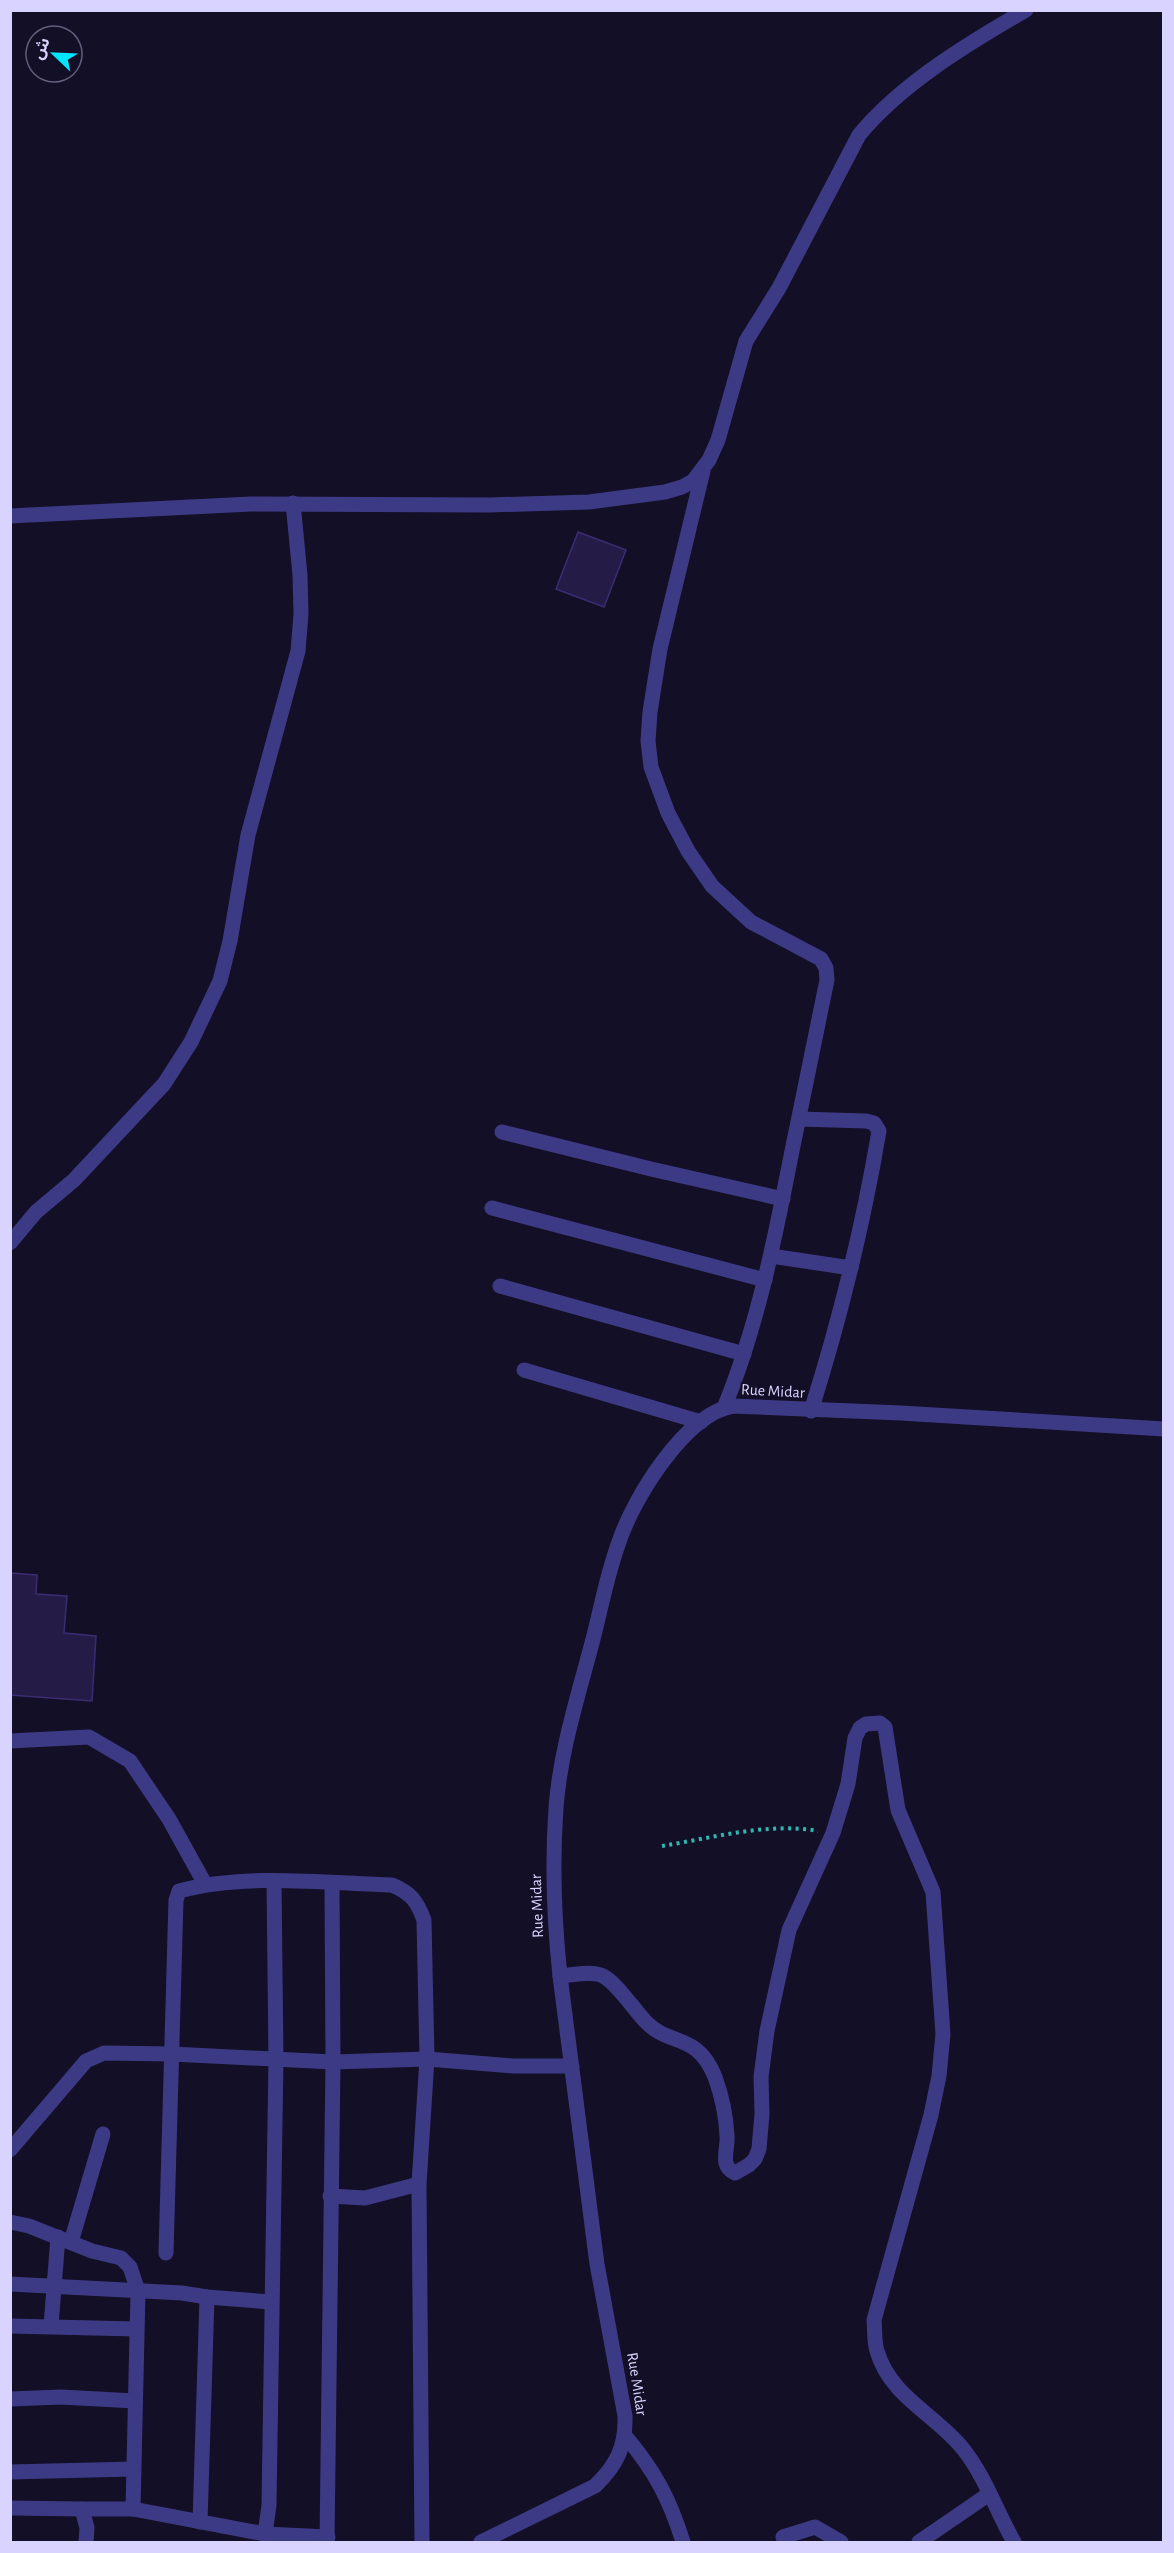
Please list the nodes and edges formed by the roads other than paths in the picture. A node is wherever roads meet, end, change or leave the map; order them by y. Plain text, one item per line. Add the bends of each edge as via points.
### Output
1 (1026, 10) edge
2 (702, 471) junction
3 (293, 503) junction
4 (10, 516) edge
5 (799, 1119) junction
6 (502, 1132) dead end
7 (783, 1198) junction
8 (492, 1208) dead end
9 (10, 1243) edge
10 (771, 1256) junction
11 (851, 1268) junction
12 (765, 1280) junction
13 (500, 1286) dead end
14 (744, 1354) junction
15 (524, 1370) dead end
16 (724, 1408) junction
17 (811, 1411) junction
18 (701, 1422) junction
19 (1164, 1429) edge
20 (10, 1741) edge
21 (274, 1882) junction
22 (205, 1884) junction
23 (332, 1884) junction
24 (560, 1976) junction
25 (172, 2054) junction
26 (276, 2060) junction
27 (427, 2060) junction
28 (333, 2062) junction
29 (572, 2066) junction
30 (103, 2134) dead end
31 (10, 2150) edge
32 (419, 2184) junction
33 (330, 2196) junction
34 (10, 2222) edge
35 (64, 2239) junction
36 (166, 2253) dead end
37 (10, 2284) edge
38 (53, 2287) junction
39 (138, 2291) junction
40 (207, 2297) junction
41 (271, 2302) junction
42 (10, 2326) edge
43 (51, 2326) junction
44 (136, 2330) junction
45 (10, 2399) edge
46 (135, 2401) junction
47 (626, 2437) junction
48 (133, 2469) junction
49 (10, 2472) edge
50 (989, 2494) junction
51 (10, 2508) edge
52 (82, 2509) junction
53 (133, 2509) junction
54 (200, 2522) junction
55 (265, 2534) junction
56 (783, 2537) dead end
57 (327, 2540) edge
58 (87, 2542) edge
59 (422, 2542) edge
60 (481, 2542) edge
61 (683, 2542) edge
62 (841, 2542) edge
63 (919, 2542) edge
64 (1014, 2542) edge

1 - 2 street via 947,60 874,117 860,135 746,341 718,440
2 - 3 street via 693,481 665,492 589,502
2 - 5 street via 660,649 650,712 651,767 668,813 712,886 752,922 813,953 826,968 827,980
3 - 4 street
3 - 9 street via 300,575 298,651 248,835 220,981 191,1042 164,1083
5 - 7 street
5 - 11 street via 866,1121 879,1129
6 - 7 street
7 - 10 street
8 - 12 street
10 - 11 street
10 - 12 street
11 - 17 street
12 - 14 street
13 - 14 street
14 - 16 street
15 - 18 street
16 - 17 street, Rue Midar via 761,1406
16 - 18 street, Rue Midar
17 - 19 street, Rue Midar
18 - 24 street, Rue Midar via 656,1472 623,1532 587,1661 556,1805 553,1872
20 - 22 street via 89,1737 130,1761 169,1819
21 - 22 street
21 - 23 street
21 - 26 street
22 - 25 street via 179,1891 176,1900
23 - 27 street via 392,1885 416,1900 424,1920
23 - 28 street
24 - 29 street, Rue Midar
24 - 50 street via 588,1974 605,1978 647,2024 699,2052 723,2099 726,2164 735,2173 741,2171 755,2159 759,2149 766,2031 789,1930 833,1833 848,1784 855,1738 866,1724 880,1723 885,1727 898,1810 933,1892 943,2034 931,2115 874,2320 877,2349 886,2373 905,2397 962,2447
25 - 26 street
25 - 31 street via 117,2052 94,2056
25 - 36 street
26 - 28 street
26 - 41 street
27 - 28 street
27 - 29 street
27 - 32 street
28 - 33 street
29 - 47 street, Rue Midar via 597,2264
30 - 35 street
32 - 33 street via 365,2198
32 - 59 street
33 - 57 street
34 - 35 street
35 - 38 street
35 - 39 street via 121,2258 130,2267
37 - 38 street
38 - 39 street
38 - 43 street
39 - 40 street
39 - 44 street
40 - 41 street
40 - 54 street
41 - 55 street via 269,2505
42 - 43 street
43 - 44 street
44 - 46 street
45 - 46 street
46 - 48 street
47 - 60 street, Rue Midar via 609,2473 595,2486
47 - 61 street via 664,2490
48 - 49 street
48 - 53 street
50 - 63 street
50 - 64 street
51 - 52 street
52 - 53 street
52 - 58 street
53 - 54 street
54 - 55 street
55 - 57 street
56 - 62 street via 815,2528

